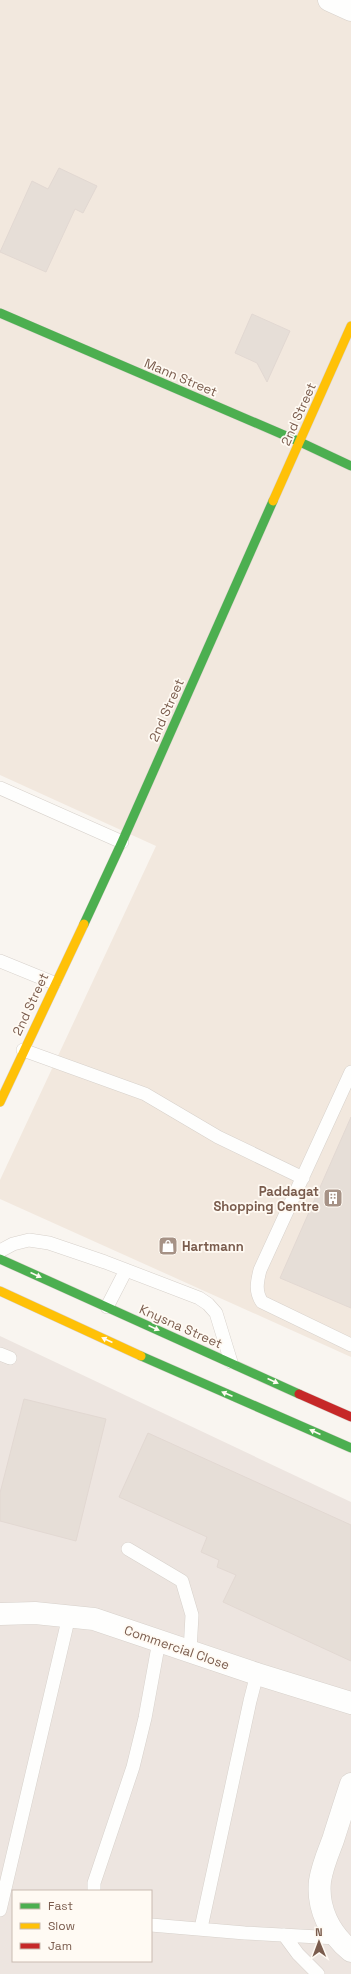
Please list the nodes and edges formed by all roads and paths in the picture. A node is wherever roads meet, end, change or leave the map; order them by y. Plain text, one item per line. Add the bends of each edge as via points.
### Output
1 (330, 0) edge
2 (351, 10) edge
3 (0, 313) edge
4 (351, 326) edge
5 (300, 442) junction
6 (351, 466) edge
7 (0, 788) edge
8 (122, 842) junction
9 (0, 961) edge
10 (54, 983) junction
11 (23, 1050) junction
12 (351, 1072) edge
13 (0, 1102) edge
14 (303, 1178) junction
15 (0, 1251) edge
16 (0, 1259) edge
17 (126, 1270) junction
18 (0, 1291) edge
19 (107, 1307) junction
20 (351, 1345) edge
21 (230, 1362) junction
22 (351, 1417) edge
23 (351, 1448) edge
24 (128, 1549) dead end
25 (0, 1614) edge
26 (70, 1616) junction
27 (160, 1641) junction
28 (190, 1651) junction
29 (257, 1674) junction
30 (351, 1703) edge
31 (351, 1784) edge
32 (94, 1890) edge
33 (0, 1910) edge
34 (152, 1925) edge
35 (201, 1928) junction
36 (284, 1935) junction
37 (344, 1944) edge
38 (318, 1974) edge

1 - 2 street
3 - 5 main road, Mann Street
4 - 5 main road, 2nd Street
5 - 6 main road, Mann Street
5 - 8 main road, 2nd Street
7 - 8 lane
8 - 10 main road, 2nd Street
9 - 10 lane
10 - 11 main road, 2nd Street
11 - 13 main road, 2nd Street
11 - 14 lane via 145,1094 218,1137
12 - 14 lane
14 - 20 lane via 260,1270 257,1282 258,1296 270,1307
15 - 17 lane via 13,1244 39,1240
16 -> 19 main road, Knysna Street
17 - 19 lane
17 - 21 lane via 208,1304 216,1313
23 -> 18 main road via 193,1380
19 -> 21 main road, Knysna Street
21 -> 22 main road, Knysna Street
24 - 28 lane via 182,1581 192,1615
25 - 26 street, Commercial Close
26 - 27 street, Commercial Close via 94,1619
26 - 33 lane
27 - 28 street, Commercial Close
27 - 32 lane via 133,1767 94,1883
28 - 29 street, Commercial Close
29 - 30 street, Commercial Close
29 - 35 lane
31 - 37 street via 320,1881 326,1920
34 - 35 lane
35 - 36 lane
36 - 37 lane
36 - 38 lane

